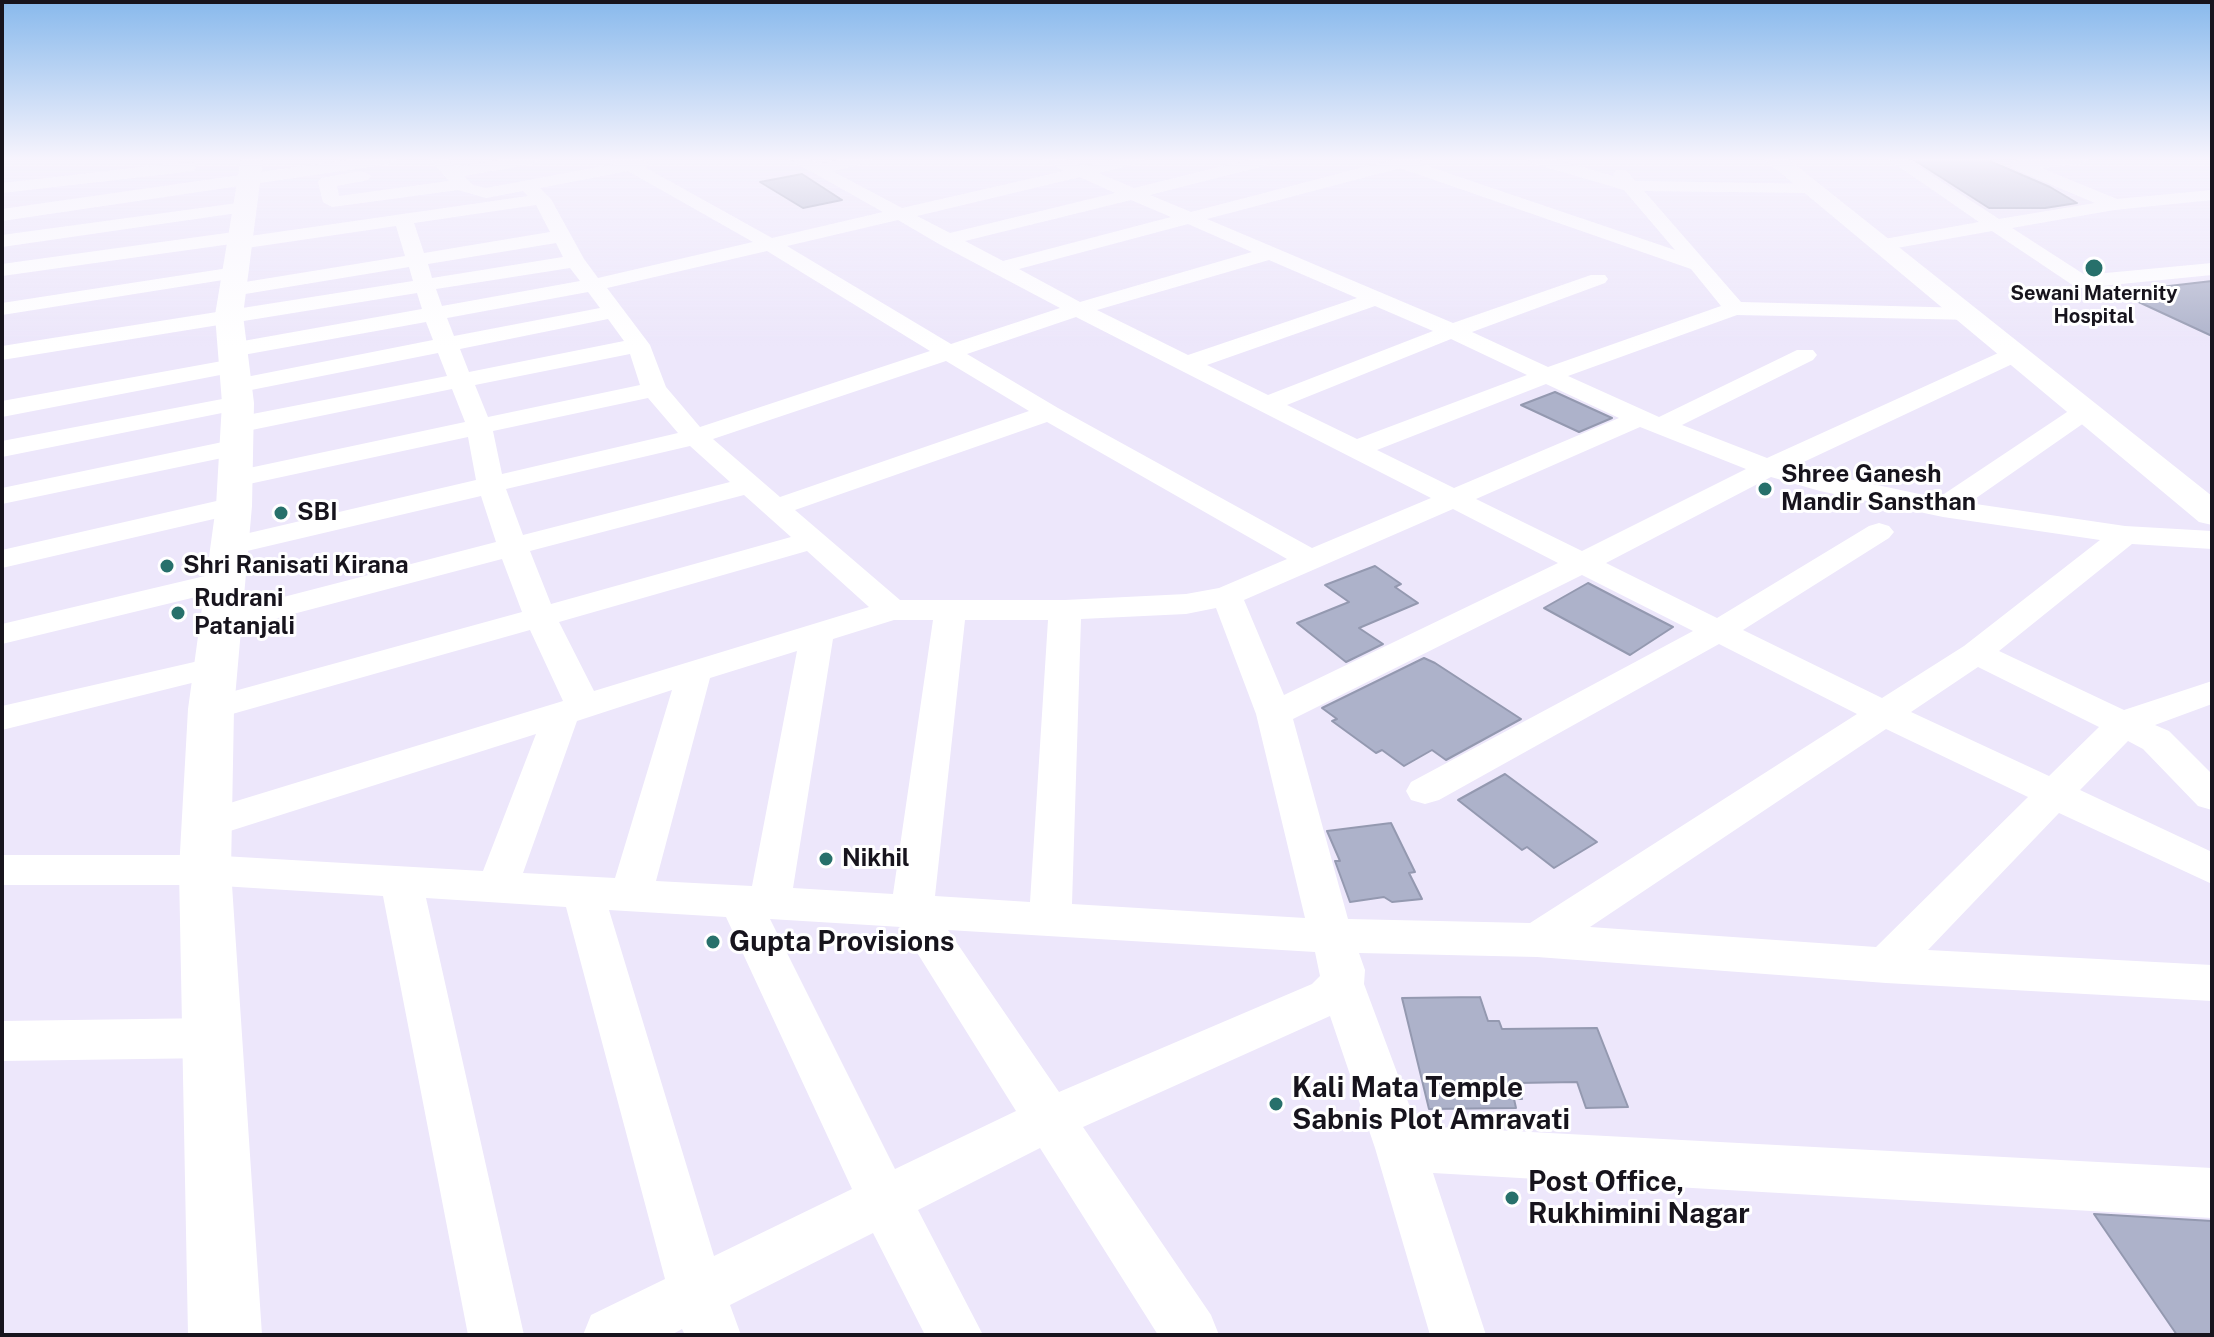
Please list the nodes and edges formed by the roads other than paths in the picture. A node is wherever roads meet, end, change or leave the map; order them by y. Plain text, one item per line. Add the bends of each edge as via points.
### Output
1 (36, 221) edge
2 (56, 221) edge
3 (349, 221) edge
4 (510, 221) edge
5 (510, 221) edge
6 (551, 221) edge
7 (729, 221) edge
8 (872, 221) edge
9 (910, 221) edge
10 (1023, 221) edge
11 (1173, 221) edge
12 (1194, 221) edge
13 (1577, 221) edge
14 (1661, 221) edge
15 (1851, 221) edge
16 (1985, 221) edge
17 (2012, 221) edge
18 (1990, 225) junction
19 (30, 237) junction
20 (946, 240) junction
21 (2, 241) edge
22 (1880, 245) junction
23 (773, 246) junction
24 (413, 247) junction
25 (1267, 254) junction
26 (575, 261) junction
27 (1699, 265) junction
28 (1000, 268) junction
29 (10, 269) edge
30 (2212, 269) edge
31 (1598, 279) dead end
32 (594, 285) junction
33 (1374, 299) junction
34 (1735, 308) junction
35 (2, 309) edge
36 (1078, 309) junction
37 (613, 312) junction
38 (434, 314) junction
39 (1967, 315) junction
40 (1452, 331) junction
41 (446, 345) junction
42 (639, 345) junction
43 (2, 353) edge
44 (948, 353) junction
45 (2015, 354) junction
46 (1805, 355) dead end
47 (236, 362) edge
48 (1186, 364) junction
49 (1550, 374) junction
50 (459, 381) junction
51 (654, 389) junction
52 (1267, 404) junction
53 (2, 409) edge
54 (2085, 411) junction
55 (1049, 413) junction
56 (1650, 422) junction
57 (479, 426) junction
58 (695, 437) junction
59 (2, 449) edge
60 (1355, 449) junction
61 (1768, 468) junction
62 (491, 485) junction
63 (749, 485) junction
64 (2, 496) edge
65 (1454, 496) junction
66 (774, 508) junction
67 (1943, 508) junction
68 (2212, 514) edge
69 (1879, 532) dead end
70 (2125, 535) junction
71 (2212, 540) edge
72 (810, 541) junction
73 (513, 547) junction
74 (2, 559) edge
75 (1313, 561) junction
76 (1582, 563) junction
77 (1227, 596) junction
78 (892, 610) junction
79 (950, 610) junction
80 (1065, 610) junction
81 (540, 617) junction
82 (1720, 630) junction
83 (2, 634) edge
84 (817, 634) junction
85 (1976, 653) junction
86 (695, 672) junction
87 (2212, 692) edge
88 (573, 711) junction
89 (1881, 712) junction
90 (1274, 714) junction
91 (2, 718) edge
92 (2124, 723) junction
93 (1425, 791) dead end
94 (2054, 796) junction
95 (2212, 797) edge
96 (207, 847) junction
97 (2212, 869) edge
98 (2, 870) edge
99 (401, 881) junction
100 (497, 887) junction
101 (583, 891) junction
102 (631, 894) junction
103 (755, 901) junction
104 (912, 910) junction
105 (1050, 918) junction
106 (1331, 936) junction
107 (1537, 940) junction
108 (1886, 965) junction
109 (2212, 983) edge
110 (1342, 984) junction
111 (212, 1038) junction
112 (2, 1041) edge
113 (1051, 1118) junction
114 (1400, 1148) junction
115 (2212, 1193) edge
116 (884, 1200) junction
117 (705, 1314) edge
118 (225, 1335) edge
119 (496, 1335) edge
120 (611, 1335) edge
121 (955, 1335) edge
122 (1191, 1335) edge
123 (1458, 1335) edge

1 - 19 street
2 - 47 street
3 - 47 street
4 - 24 street
5 - 24 street
6 - 26 street
7 - 23 street
8 - 23 street
9 - 20 street
10 - 20 street
11 - 28 street
12 - 25 street
13 - 27 street
14 - 27 street
15 - 22 main road
16 - 18 street
17 - 18 street
18 - 22 street
18 - 30 street via 2084,283
19 - 21 street
19 - 29 street
19 - 47 street
20 - 28 street
22 - 39 main road
23 - 32 street
23 - 44 street
24 - 26 street
24 - 38 street
24 - 47 street
24 - 47 street
25 - 33 street
25 - 36 street
26 - 32 street
27 - 34 street
28 - 36 street
29 - 35 street
29 - 47 street
31 - 40 street
32 - 37 street
32 - 38 street
33 - 40 street
33 - 48 street
34 - 39 street
34 - 49 street
35 - 47 street
36 - 44 street
36 - 48 street
37 - 41 street
37 - 42 street
38 - 41 street
38 - 47 street
39 - 45 main road
40 - 49 street
40 - 52 street
41 - 47 street
41 - 50 street
42 - 50 street
42 - 51 street
43 - 47 street
44 - 55 street
44 - 58 street
45 - 54 main road
45 - 61 street
46 - 56 street
47 - 50 street
47 - 53 street
47 - 57 street
47 - 59 street
47 - 62 street
47 - 64 street
47 - 73 street
47 - 74 street
47 - 81 street
47 - 83 street
47 - 91 street
47 - 96 main road
48 - 52 street
49 - 56 street
49 - 60 street
50 - 57 street
51 - 57 street
51 - 58 street
52 - 60 street
54 - 67 street
54 - 68 main road
55 - 66 street
55 - 75 street
56 - 61 street
56 - 65 street
57 - 62 street
58 - 62 street
58 - 63 street
60 - 65 street
61 - 67 street
61 - 76 street
62 - 73 street
63 - 66 street
63 - 73 street
65 - 75 street
65 - 76 street
66 - 72 street
67 - 70 street
69 - 82 street
70 - 71 street
70 - 85 street
72 - 78 street
72 - 81 street
73 - 81 street
75 - 77 street
76 - 82 street
76 - 90 street
77 - 80 street via 1186,604
77 - 90 street
78 - 79 street
78 - 84 street
79 - 80 street
79 - 104 street
80 - 105 street
81 - 88 street
82 - 89 street
82 - 93 street
84 - 86 street
84 - 103 street
85 - 89 street
85 - 92 street
86 - 88 street
86 - 102 street
87 - 92 street
88 - 96 street
88 - 100 street
89 - 94 street
89 - 107 street
90 - 106 street
92 - 94 street
92 - 95 street via 2166,748
94 - 97 street
94 - 108 street
96 - 98 street
96 - 99 street
96 - 111 main road
99 - 100 street
99 - 119 street
100 - 101 street
101 - 102 street
101 - 117 street
102 - 103 street
103 - 104 street
103 - 116 street
104 - 105 street
104 - 113 street
105 - 106 street
106 - 107 street
106 - 110 street via 1343,970
107 - 108 street
108 - 109 street
110 - 113 street via 1328,997
110 - 114 street
111 - 112 street
111 - 118 main road
113 - 116 street
113 - 122 street
114 - 115 street
114 - 123 street
116 - 117 street
116 - 121 street
117 - 120 street

